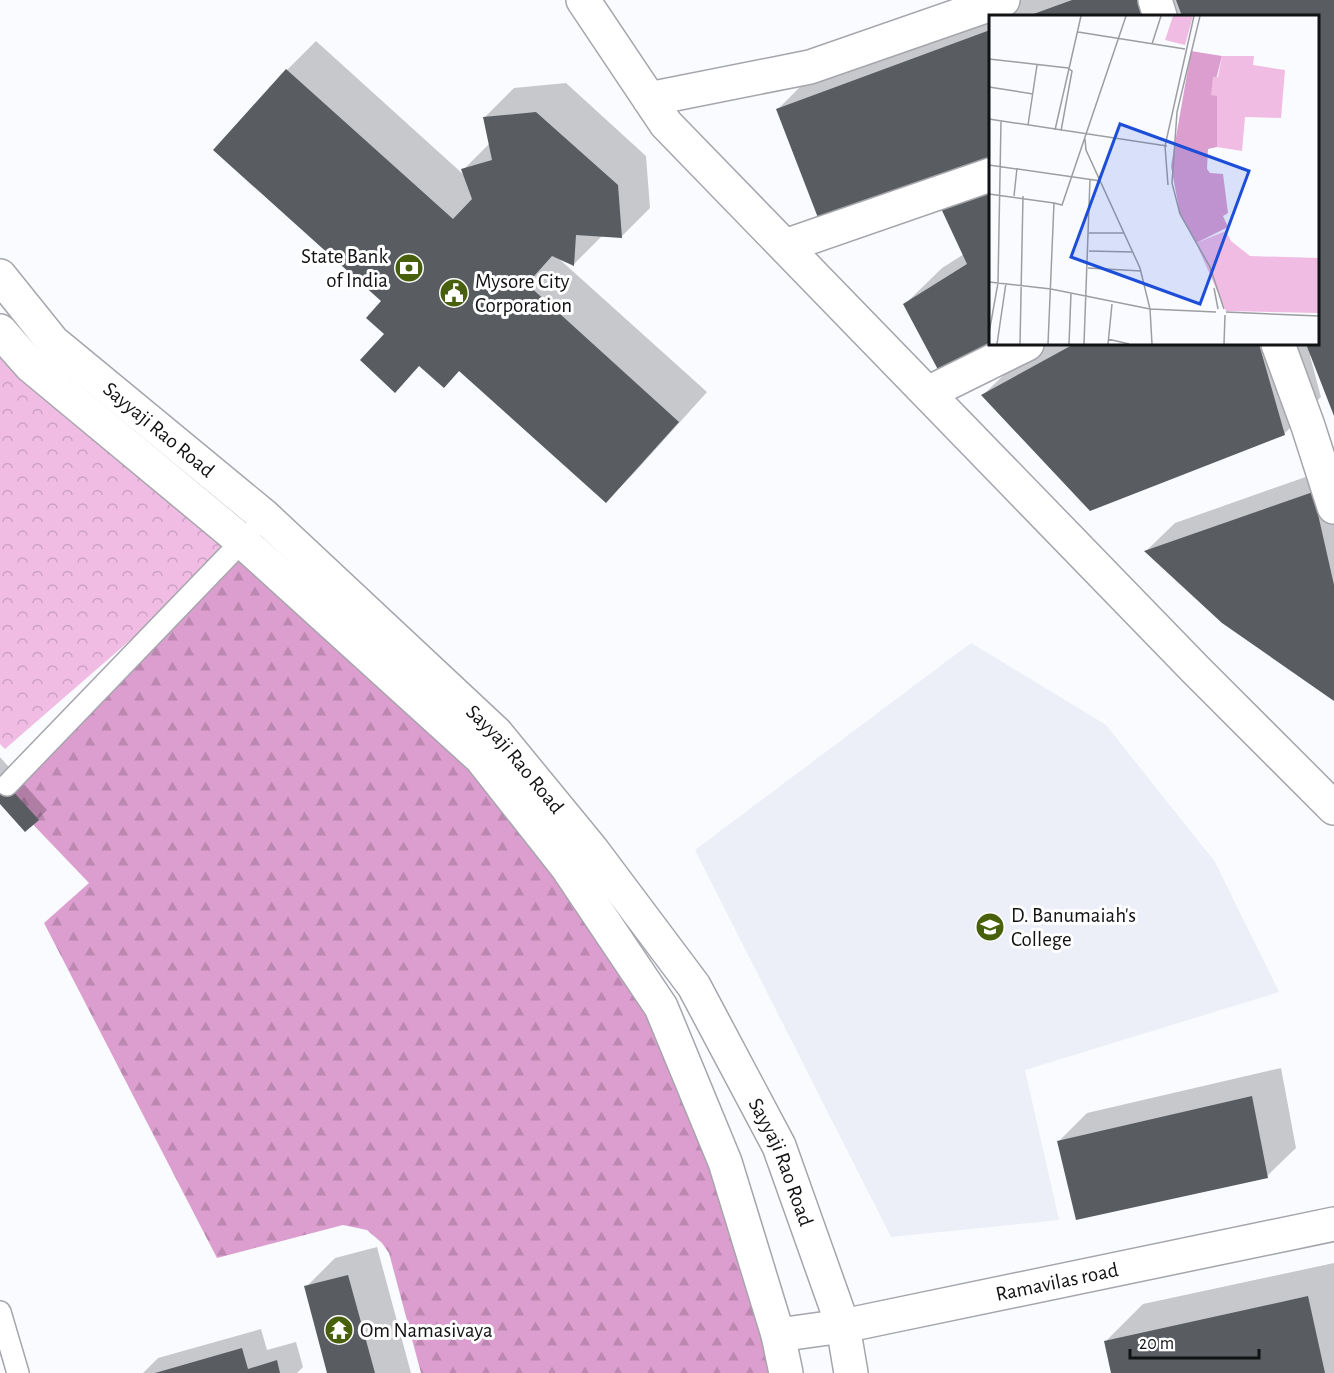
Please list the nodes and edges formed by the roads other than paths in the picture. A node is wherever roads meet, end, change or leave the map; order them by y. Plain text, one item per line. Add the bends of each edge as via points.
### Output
1 (583, 0) edge
2 (1003, 0) edge
3 (1155, 0) edge
4 (1160, 15) edge
5 (649, 99) junction
6 (989, 175) edge
7 (785, 246) junction
8 (0, 276) edge
9 (0, 331) edge
10 (1025, 345) edge
11 (1278, 345) edge
12 (928, 393) junction
13 (1334, 507) edge
14 (264, 516) junction
15 (243, 542) junction
16 (7, 785) dead end
17 (1328, 795) edge
18 (1334, 1224) edge
19 (0, 1312) edge
20 (843, 1326) junction
21 (778, 1335) junction
22 (18, 1373) edge
23 (786, 1373) edge
24 (851, 1373) edge

1 - 5 main road
2 - 5 main road via 810,67
3 - 4 main road
5 - 7 main road via 666,124
6 - 7 main road
7 - 12 main road
8 - 14 main road, Sayyaji Rao Road via 53,342
9 - 15 main road, Sayyaji Rao Road via 31,366
10 - 12 main road
11 - 13 main road
12 - 17 main road via 1189,663
14 - 15 lane
14 - 20 main road, Sayyaji Rao Road via 496,733 592,850 694,986 779,1146
15 - 16 lane
15 - 21 main road, Sayyaji Rao Road via 481,758 567,867 661,1007 725,1162
18 - 20 main road, Ramavilas road
19 - 22 lane
20 - 21 main road, Ramavilas road
20 - 24 main road, Sayyaji Rao Road
21 - 23 main road, Sayyaji Rao Road

